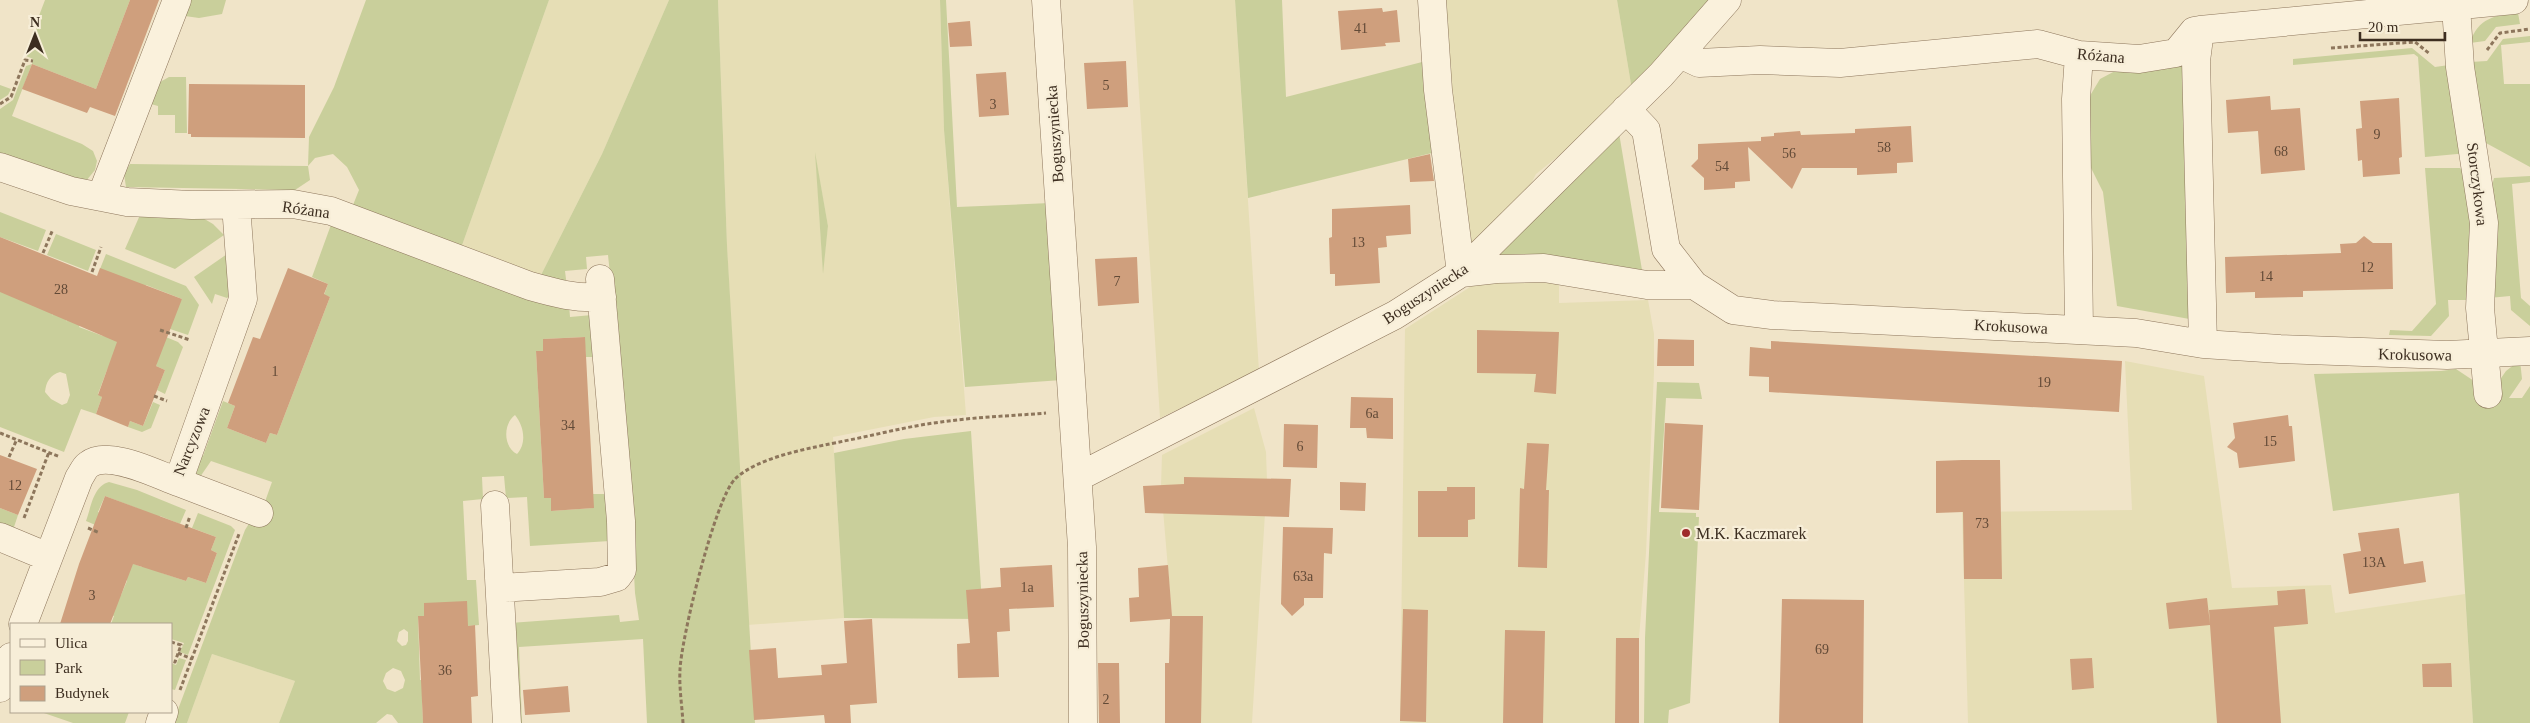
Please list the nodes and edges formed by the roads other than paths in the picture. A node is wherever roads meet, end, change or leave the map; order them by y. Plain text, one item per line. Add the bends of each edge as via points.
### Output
1 (177, 0) edge
2 (1046, 0) edge
3 (1432, 0) edge
4 (1727, 0) edge
5 (2514, 0) edge
6 (2456, 6) junction
7 (2200, 30) junction
8 (1680, 54) junction
9 (2080, 55) junction
10 (1626, 109) junction
11 (0, 166) edge
12 (101, 197) junction
13 (236, 205) junction
14 (1461, 273) junction
15 (1694, 285) junction
16 (2079, 330) junction
17 (2203, 344) junction
18 (2530, 351) edge
19 (2485, 354) junction
20 (2488, 394) dead end
21 (1078, 477) junction
22 (178, 482) junction
23 (495, 505) dead end
24 (251, 519) road end
25 (10, 532) edge
26 (48, 557) junction
27 (500, 588) junction
28 (23, 623) edge
29 (10, 660) edge
30 (0, 688) edge
31 (507, 723) edge
32 (1083, 723) edge

1 - 12 street
2 - 21 street, Boguszyniecka
3 - 14 street via 1438,90
4 - 8 street, Boguszyniecka
5 - 6 street
6 - 7 street
6 - 19 street, Storczykowa via 2460,67 2484,223 2480,308
7 - 9 street, Różana via 2194,31 2176,53 2139,59
7 - 17 street via 2196,61
8 - 9 street, Różana via 1699,63 1760,60 1840,63 2038,44
8 - 10 street, Boguszyniecka
9 - 16 street via 2076,99
10 - 14 street, Boguszyniecka
10 - 15 street, Krokusowa via 1646,130 1666,249
11 - 12 street, Różana via 71,191
12 - 13 street, Różana via 156,204
13 - 22 street, Narcyzowa via 243,299
13 - 27 street, Różana via 293,204 331,211 564,296 582,298 601,287 624,560 622,570 617,577 600,582
14 - 15 street via 1496,268 1544,268 1647,285
14 - 21 street, Boguszyniecka via 1395,315
15 - 16 street, Krokusowa via 1733,310 1772,315
16 - 17 street, Krokusowa via 2136,333
17 - 19 street, Krokusowa via 2410,354
18 - 19 street, Krokusowa
19 - 20 street, Storczykowa
21 - 32 street, Boguszyniecka via 1082,547
22 - 24 street
22 - 26 street, Narcyzowa via 113,460 88,464 79,478
23 - 27 street
25 - 26 street
26 - 28 street, Narcyzowa
27 - 31 street via 499,618
29 - 30 street

